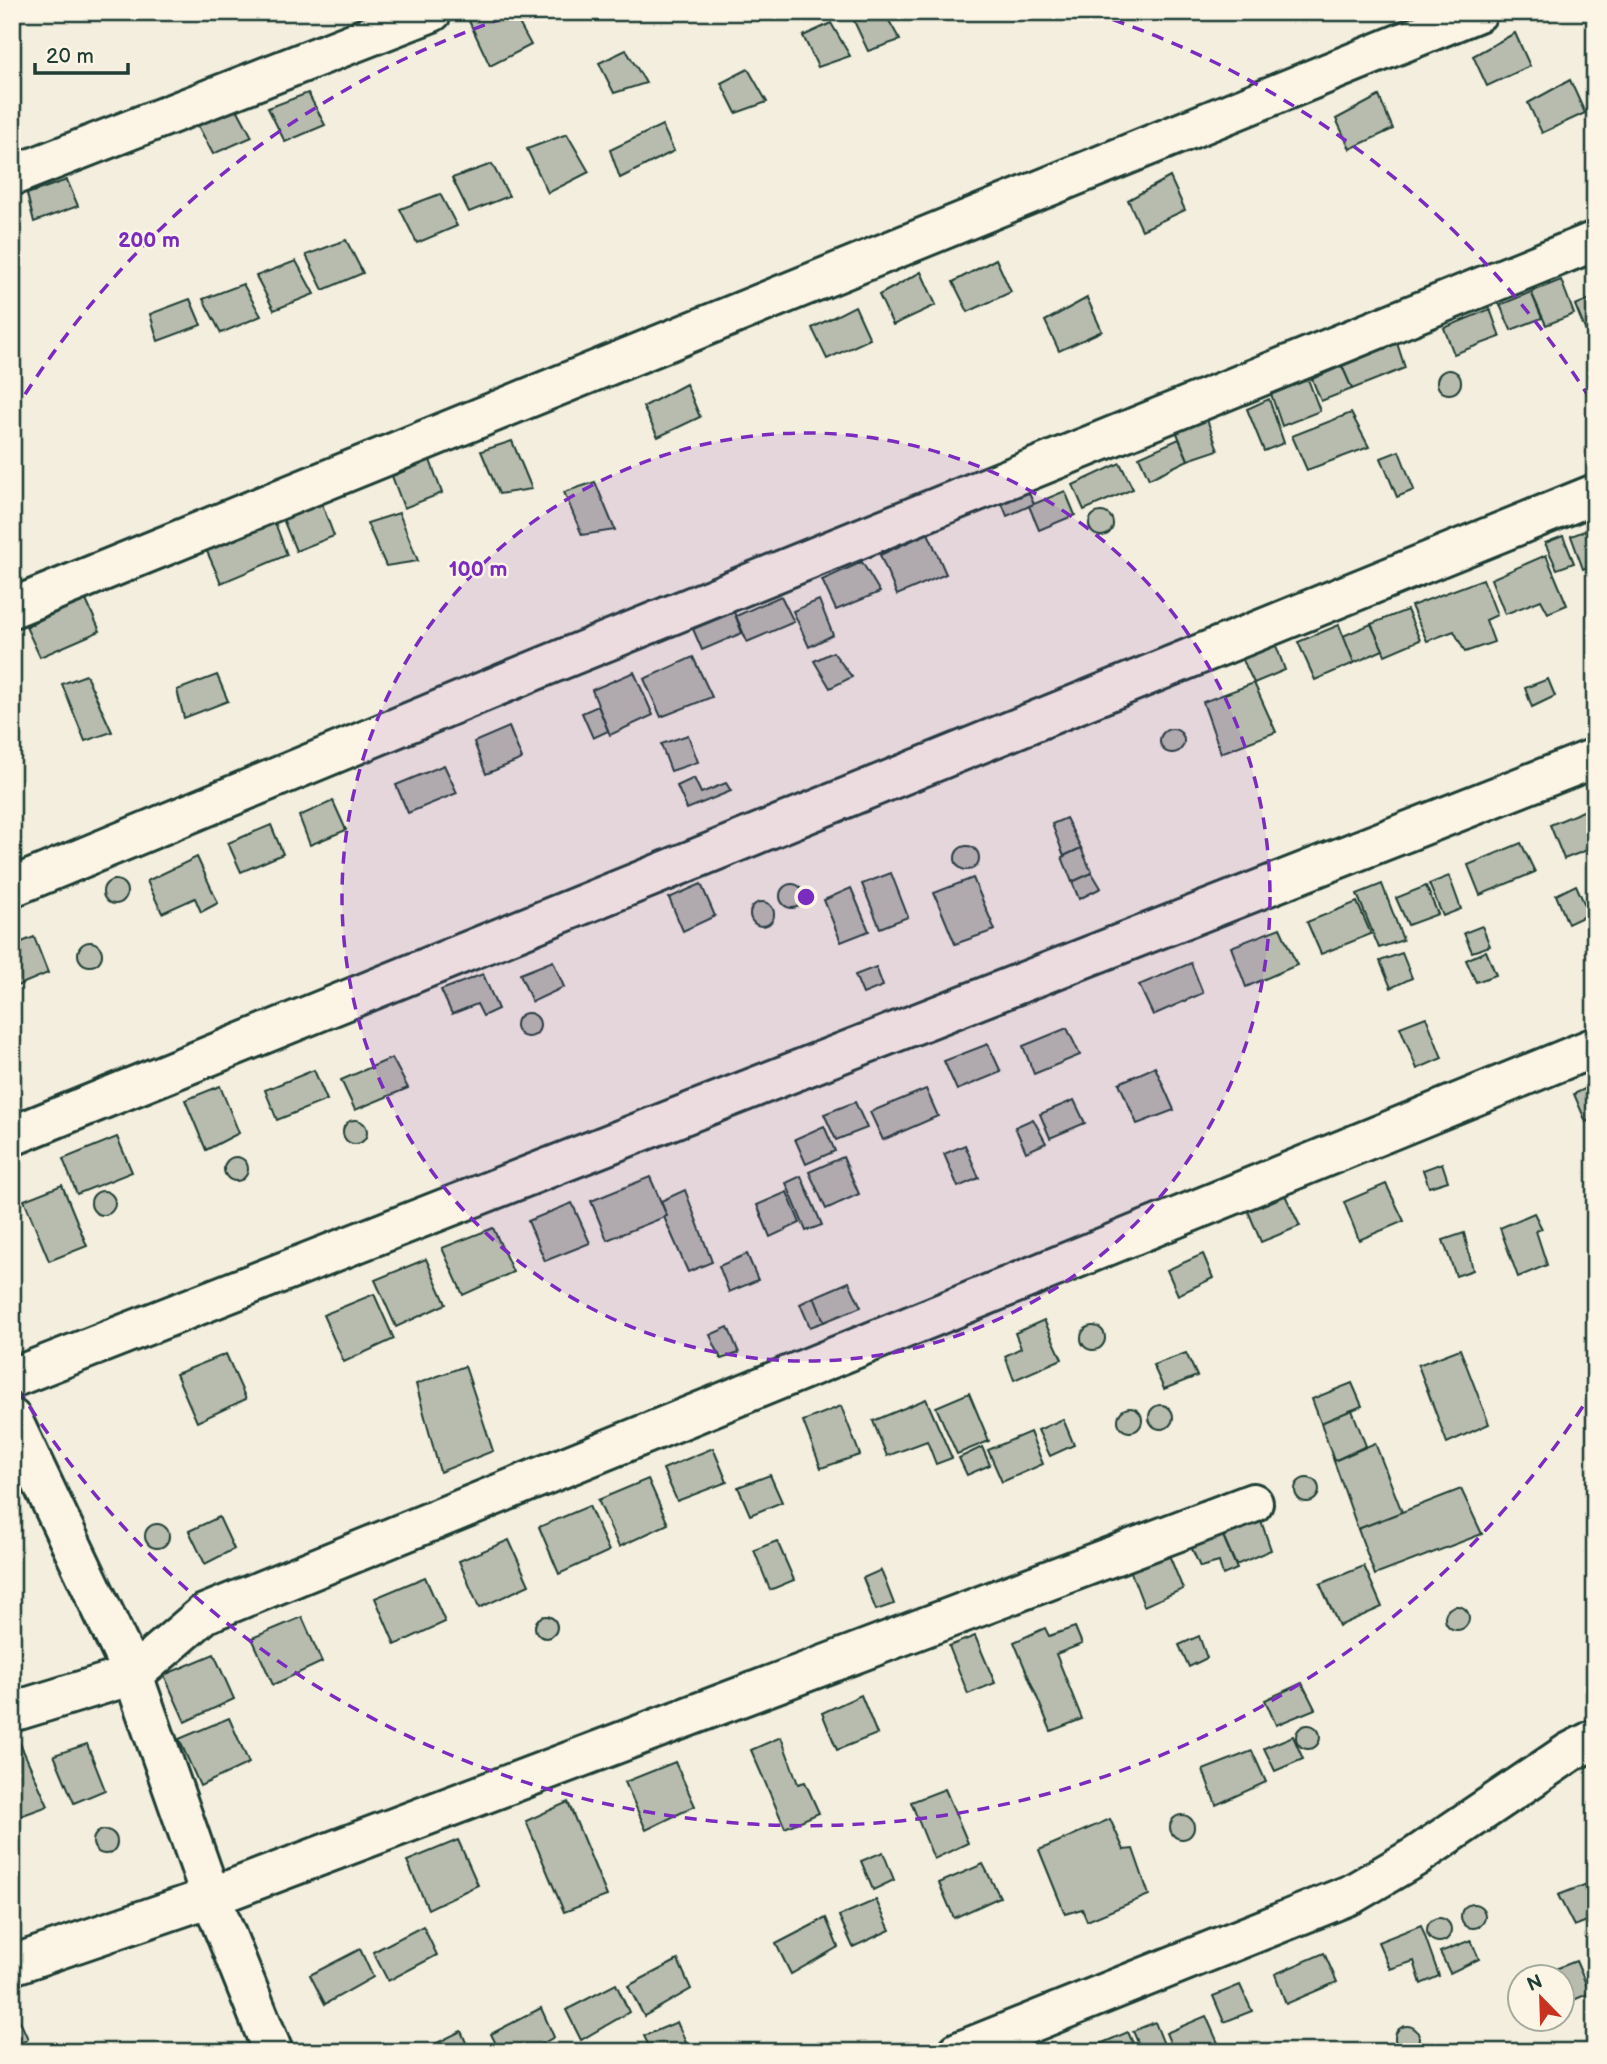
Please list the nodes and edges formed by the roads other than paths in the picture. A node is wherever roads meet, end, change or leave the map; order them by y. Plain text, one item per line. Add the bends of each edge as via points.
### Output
1 (432, 12) edge
2 (1478, 12) edge
3 (12, 176) edge
4 (1595, 241) edge
5 (1595, 494) edge
6 (12, 608) edge
7 (1595, 758) edge
8 (12, 887) edge
9 (1595, 1047) edge
10 (12, 1136) edge
11 (12, 1378) edge
12 (12, 1419) edge
13 (1253, 1503) dead end
14 (133, 1675) junction
15 (12, 1712) edge
16 (1595, 1739) edge
17 (211, 1897) junction
18 (12, 1965) edge
19 (273, 2052) edge
20 (958, 2052) edge

1 - 3 street
2 - 6 street
4 - 8 street
5 - 10 street
7 - 11 street
9 - 14 street via 204,1614
12 - 14 street
13 - 17 street
14 - 15 street
14 - 17 street
16 - 20 street via 1352,1894
17 - 18 street
17 - 19 street

